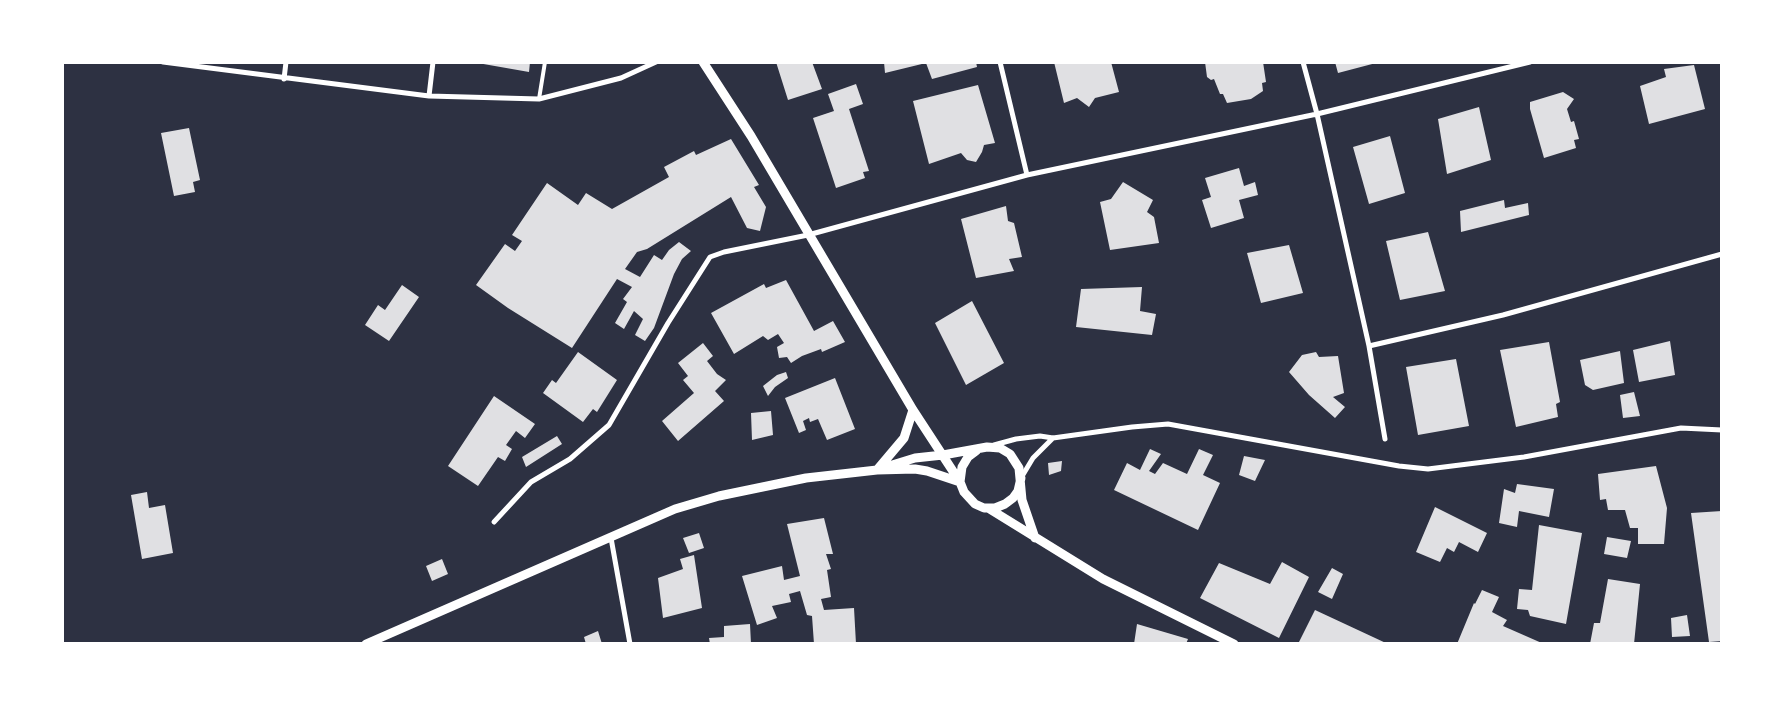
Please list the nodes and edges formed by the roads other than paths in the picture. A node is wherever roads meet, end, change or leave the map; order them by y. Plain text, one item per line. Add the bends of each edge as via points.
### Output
1 (163, 62) edge
2 (286, 62) edge
3 (433, 62) edge
4 (545, 62) edge
5 (656, 62) edge
6 (702, 62) edge
7 (1000, 62) edge
8 (1303, 62) edge
9 (1530, 62) edge
10 (284, 79) junction
11 (429, 96) junction
12 (539, 99) junction
13 (1317, 114) junction
14 (1027, 175) junction
15 (808, 235) junction
16 (1722, 254) edge
17 (1368, 346) junction
18 (913, 410) junction
19 (1722, 430) edge
20 (1053, 438) junction
21 (1386, 439) dead end
22 (987, 447) junction
23 (976, 450) junction
24 (943, 455) junction
25 (877, 470) junction
26 (1021, 478) junction
27 (960, 482) junction
28 (988, 507) junction
29 (494, 522) dead end
30 (611, 538) junction
31 (1035, 538) junction
32 (366, 644) edge
33 (630, 644) edge
34 (1234, 644) edge

1 - 10 street
2 - 10 street
3 - 11 street
4 - 12 lane
5 - 12 street via 621,78
6 - 15 street via 751,136
7 - 14 street
8 - 13 street
9 - 13 street
10 - 11 street
11 - 12 street
13 - 14 street
13 - 17 street
14 - 15 street
15 - 18 street
15 - 29 street via 710,257 609,425 570,459 531,482
16 - 17 street via 1502,315
17 - 21 street
18 - 24 street
18 - 25 street via 904,438
19 - 20 street via 1682,428 1524,457 1428,469 1168,424
20 - 22 street via 1016,439
20 - 26 street via 1033,458
22 - 23 street
22 - 26 street via 1000,448 1010,454
23 - 24 street
23 - 27 street via 962,467
24 - 25 street via 915,458
24 - 27 street
25 - 27 street via 915,469
25 - 30 street via 806,478 719,496 675,509
26 - 28 street via 1013,498 995,508
26 - 31 street via 1022,500
27 - 28 street via 970,500
28 - 31 street
30 - 32 street
30 - 33 street
31 - 34 street via 1103,579

